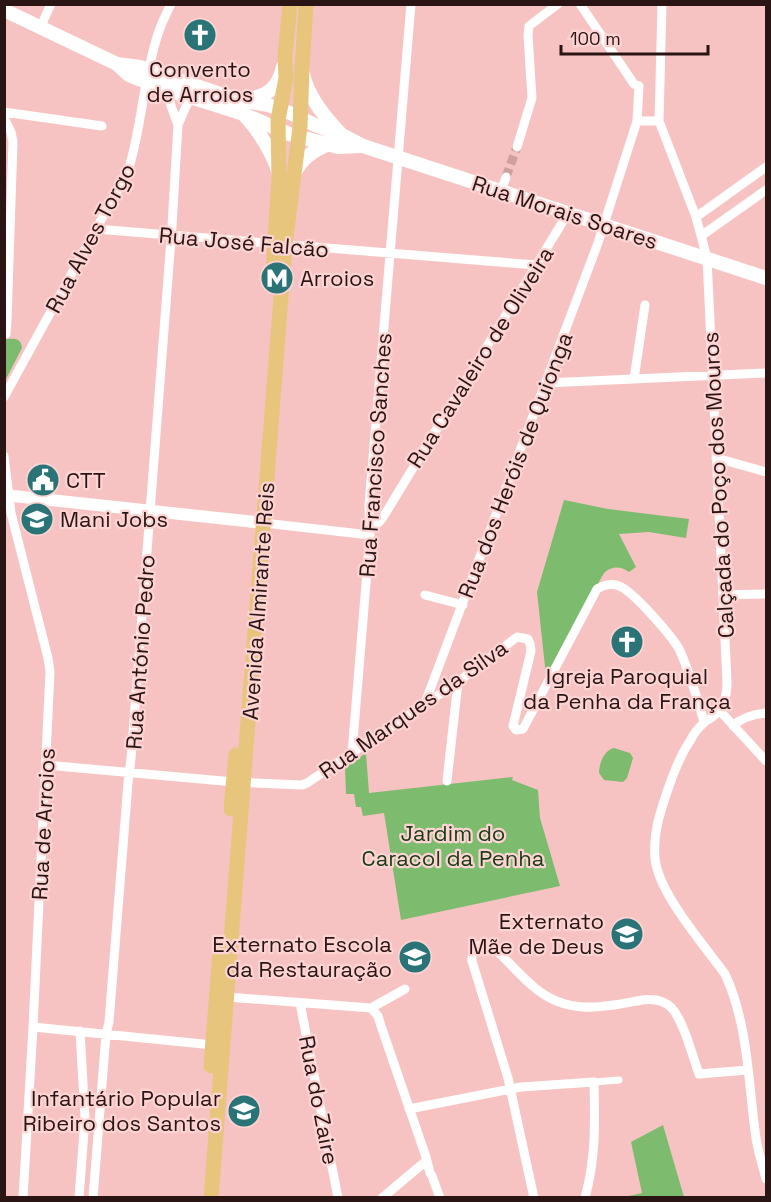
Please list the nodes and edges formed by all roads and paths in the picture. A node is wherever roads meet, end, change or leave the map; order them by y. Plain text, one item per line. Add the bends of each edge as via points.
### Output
1 (51, 4) edge
2 (171, 4) edge
3 (290, 4) edge
4 (306, 4) edge
5 (411, 4) edge
6 (558, 4) edge
7 (580, 4) edge
8 (662, 4) edge
9 (4, 10) edge
10 (40, 27) junction
11 (285, 56) junction
12 (302, 68) junction
13 (148, 76) junction
14 (639, 86) junction
15 (660, 87) junction
16 (168, 90) junction
17 (198, 100) junction
18 (239, 106) junction
19 (280, 110) junction
20 (4, 112) edge
21 (4, 118) edge
22 (301, 118) junction
23 (637, 121) junction
24 (659, 122) junction
25 (178, 125) junction
26 (102, 126) dead end
27 (278, 129) junction
28 (342, 135) junction
29 (299, 137) junction
30 (329, 144) junction
31 (363, 146) junction
32 (517, 147) tunnel mouth
33 (399, 158) junction
34 (766, 167) edge
35 (287, 175) junction
36 (506, 177) tunnel mouth
37 (766, 190) edge
38 (501, 191) junction
39 (568, 213) junction
40 (696, 217) junction
41 (604, 225) junction
42 (96, 229) junction
43 (171, 236) junction
44 (700, 236) junction
45 (280, 245) junction
46 (391, 253) junction
47 (707, 258) junction
48 (536, 265) junction
49 (766, 278) edge
50 (645, 305) dead end
51 (4, 334) edge
52 (766, 373) edge
53 (712, 375) junction
54 (634, 379) junction
55 (546, 383) junction
56 (4, 397) edge
57 (4, 456) edge
58 (717, 458) junction
59 (766, 472) edge
60 (6, 475) edge
61 (4, 495) edge
62 (150, 511) junction
63 (259, 523) junction
64 (370, 535) junction
65 (766, 594) edge
66 (425, 595) dead end
67 (723, 595) junction
68 (463, 605) junction
69 (458, 682) junction
70 (425, 704) junction
71 (720, 711) junction
72 (766, 713) edge
73 (704, 722) junction
74 (733, 726) junction
75 (352, 753) junction
76 (766, 761) edge
77 (46, 765) junction
78 (129, 772) junction
79 (239, 781) junction
80 (447, 781) dead end
81 (405, 988) dead end
82 (227, 997) junction
83 (300, 1003) junction
84 (371, 1008) junction
85 (33, 1027) junction
86 (80, 1031) junction
87 (106, 1034) junction
88 (218, 1045) junction
89 (748, 1070) junction
90 (619, 1080) dead end
91 (594, 1082) junction
92 (510, 1089) junction
93 (409, 1109) junction
94 (426, 1161) junction
95 (766, 1179) edge
96 (23, 1197) edge
97 (79, 1197) edge
98 (93, 1197) edge
99 (201, 1197) edge
100 (212, 1197) edge
101 (338, 1197) edge
102 (382, 1197) edge
103 (440, 1197) edge
104 (534, 1197) edge
105 (585, 1197) edge

1 - 10 street
2 - 13 street, Rua Alves Torgo via 158,31
3 - 11 main road, Avenida Almirante Reis
4 - 12 main road, Avenida Almirante Reis
5 - 33 street, Rua Francisco Sanches
6 - 32 street via 529,26 532,98
7 - 14 street
8 - 15 street
9 - 10 main road
10 - 13 main road via 117,64 129,75
11 - 18 main road via 274,87
11 - 19 main road, Avenida Almirante Reis via 286,78
12 - 22 main road, Avenida Almirante Reis
12 - 28 main road via 307,88
13 - 16 main road
13 - 18 main road
13 - 42 street, Rua Alves Torgo via 136,148 128,171
14 - 15 street
14 - 23 street, Rua dos Heróis de Quionga
15 - 24 street
16 - 17 main road
16 - 25 street, Rua António Pedro
17 - 18 main road
17 - 25 street, Rua António Pedro via 187,104
18 - 19 main road, Rua Morais Soares via 268,105
18 - 27 main road, Rua Morais Soares
18 - 35 main road via 276,165
19 - 22 main road, Rua Morais Soares
19 - 27 main road, Avenida Almirante Reis
20 - 26 street
21 - 51 street via 13,142
22 - 28 main road, Rua Morais Soares
22 - 29 main road, Avenida Almirante Reis
23 - 24 street
23 - 41 street, Rua dos Heróis de Quionga
24 - 40 street, Calçada do Poço dos Mouros
25 - 43 street, Rua António Pedro
27 - 29 main road, Rua Morais Soares
27 - 35 main road, Avenida Almirante Reis
28 - 31 main road, Rua Morais Soares
29 - 30 main road, Rua Morais Soares
29 - 35 main road, Avenida Almirante Reis
30 - 31 main road, Rua Morais Soares
30 - 35 main road via 309,154
31 - 33 main road, Rua Morais Soares
33 - 38 main road, Rua Morais Soares
33 - 46 street, Rua Francisco Sanches
34 - 40 street
35 - 45 main road, Avenida Almirante Reis
36 - 38 street
37 - 44 street
38 - 39 main road, Rua Morais Soares
39 - 41 main road, Rua Morais Soares
39 - 48 street, Rua Cavaleiro de Oliveira
40 - 44 street, Calçada do Poço dos Mouros
41 - 47 main road, Rua Morais Soares
41 - 55 street, Rua dos Heróis de Quionga
42 - 43 street, Rua José Falcão
42 - 56 street, Rua Alves Torgo
43 - 45 street, Rua José Falcão
43 - 62 street, Rua António Pedro
44 - 47 street, Calçada do Poço dos Mouros
45 - 46 street, Rua José Falcão
45 - 63 main road, Avenida Almirante Reis
46 - 48 street, Rua José Falcão
46 - 64 street, Rua Francisco Sanches via 369,505
47 - 49 main road, Rua Morais Soares
47 - 53 street, Calçada do Poço dos Mouros
48 - 64 street, Rua Cavaleiro de Oliveira
50 - 54 street
52 - 53 street
53 - 54 street
53 - 58 street, Calçada do Poço dos Mouros
54 - 55 street
55 - 68 street, Rua dos Heróis de Quionga
57 - 60 street, Rua de Arroios
58 - 59 street
58 - 67 street, Calçada do Poço dos Mouros
60 - 77 street, Rua de Arroios via 11,513 50,672
61 - 62 street
62 - 63 street
62 - 78 street, Rua António Pedro
63 - 64 street
63 - 79 main road, Avenida Almirante Reis
64 - 75 street, Rua Francisco Sanches
65 - 67 street
66 - 68 street
67 - 71 street, Calçada do Poço dos Mouros via 728,682
68 - 70 street, Rua dos Heróis de Quionga
69 - 70 street, Rua Marques da Silva
69 - 73 street, Rua Marques da Silva via 517,637 528,639 531,651 513,726 523,729 597,589 602,585 620,586 679,648
69 - 80 street
70 - 75 street, Rua Marques da Silva
71 - 73 street
71 - 74 street
72 - 74 street via 742,719
73 - 89 street via 680,760 657,820 655,861 675,906 725,974 743,1033
74 - 76 street
75 - 79 street, Rua Marques da Silva via 302,785
77 - 78 street, Rua Marques da Silva
77 - 85 street, Rua de Arroios
78 - 79 street, Rua Marques da Silva
78 - 87 street, Rua António Pedro
79 - 82 main road, Avenida Almirante Reis
79 - 88 main road, Avenida Almirante Reis
81 - 84 street
82 - 83 street
82 - 88 main road, Avenida Almirante Reis
83 - 84 street
83 - 101 street, Rua do Zaire
84 - 93 street via 378,1016
85 - 86 street
85 - 96 street, Rua de Arroios
86 - 87 street
86 - 97 street via 85,1118
87 - 88 street
87 - 98 street, Rua António Pedro
88 - 99 main road, Avenida Almirante Reis
88 - 100 main road, Avenida Almirante Reis
89 - 92 street via 699,1074 679,1017 671,1007 648,999 598,1008 554,1000 536,989 487,944 478,946 472,961
89 - 95 street
90 - 91 street
91 - 92 street
91 - 105 street via 595,1148
92 - 93 street
92 - 104 street
93 - 94 street
94 - 102 street
94 - 103 street

